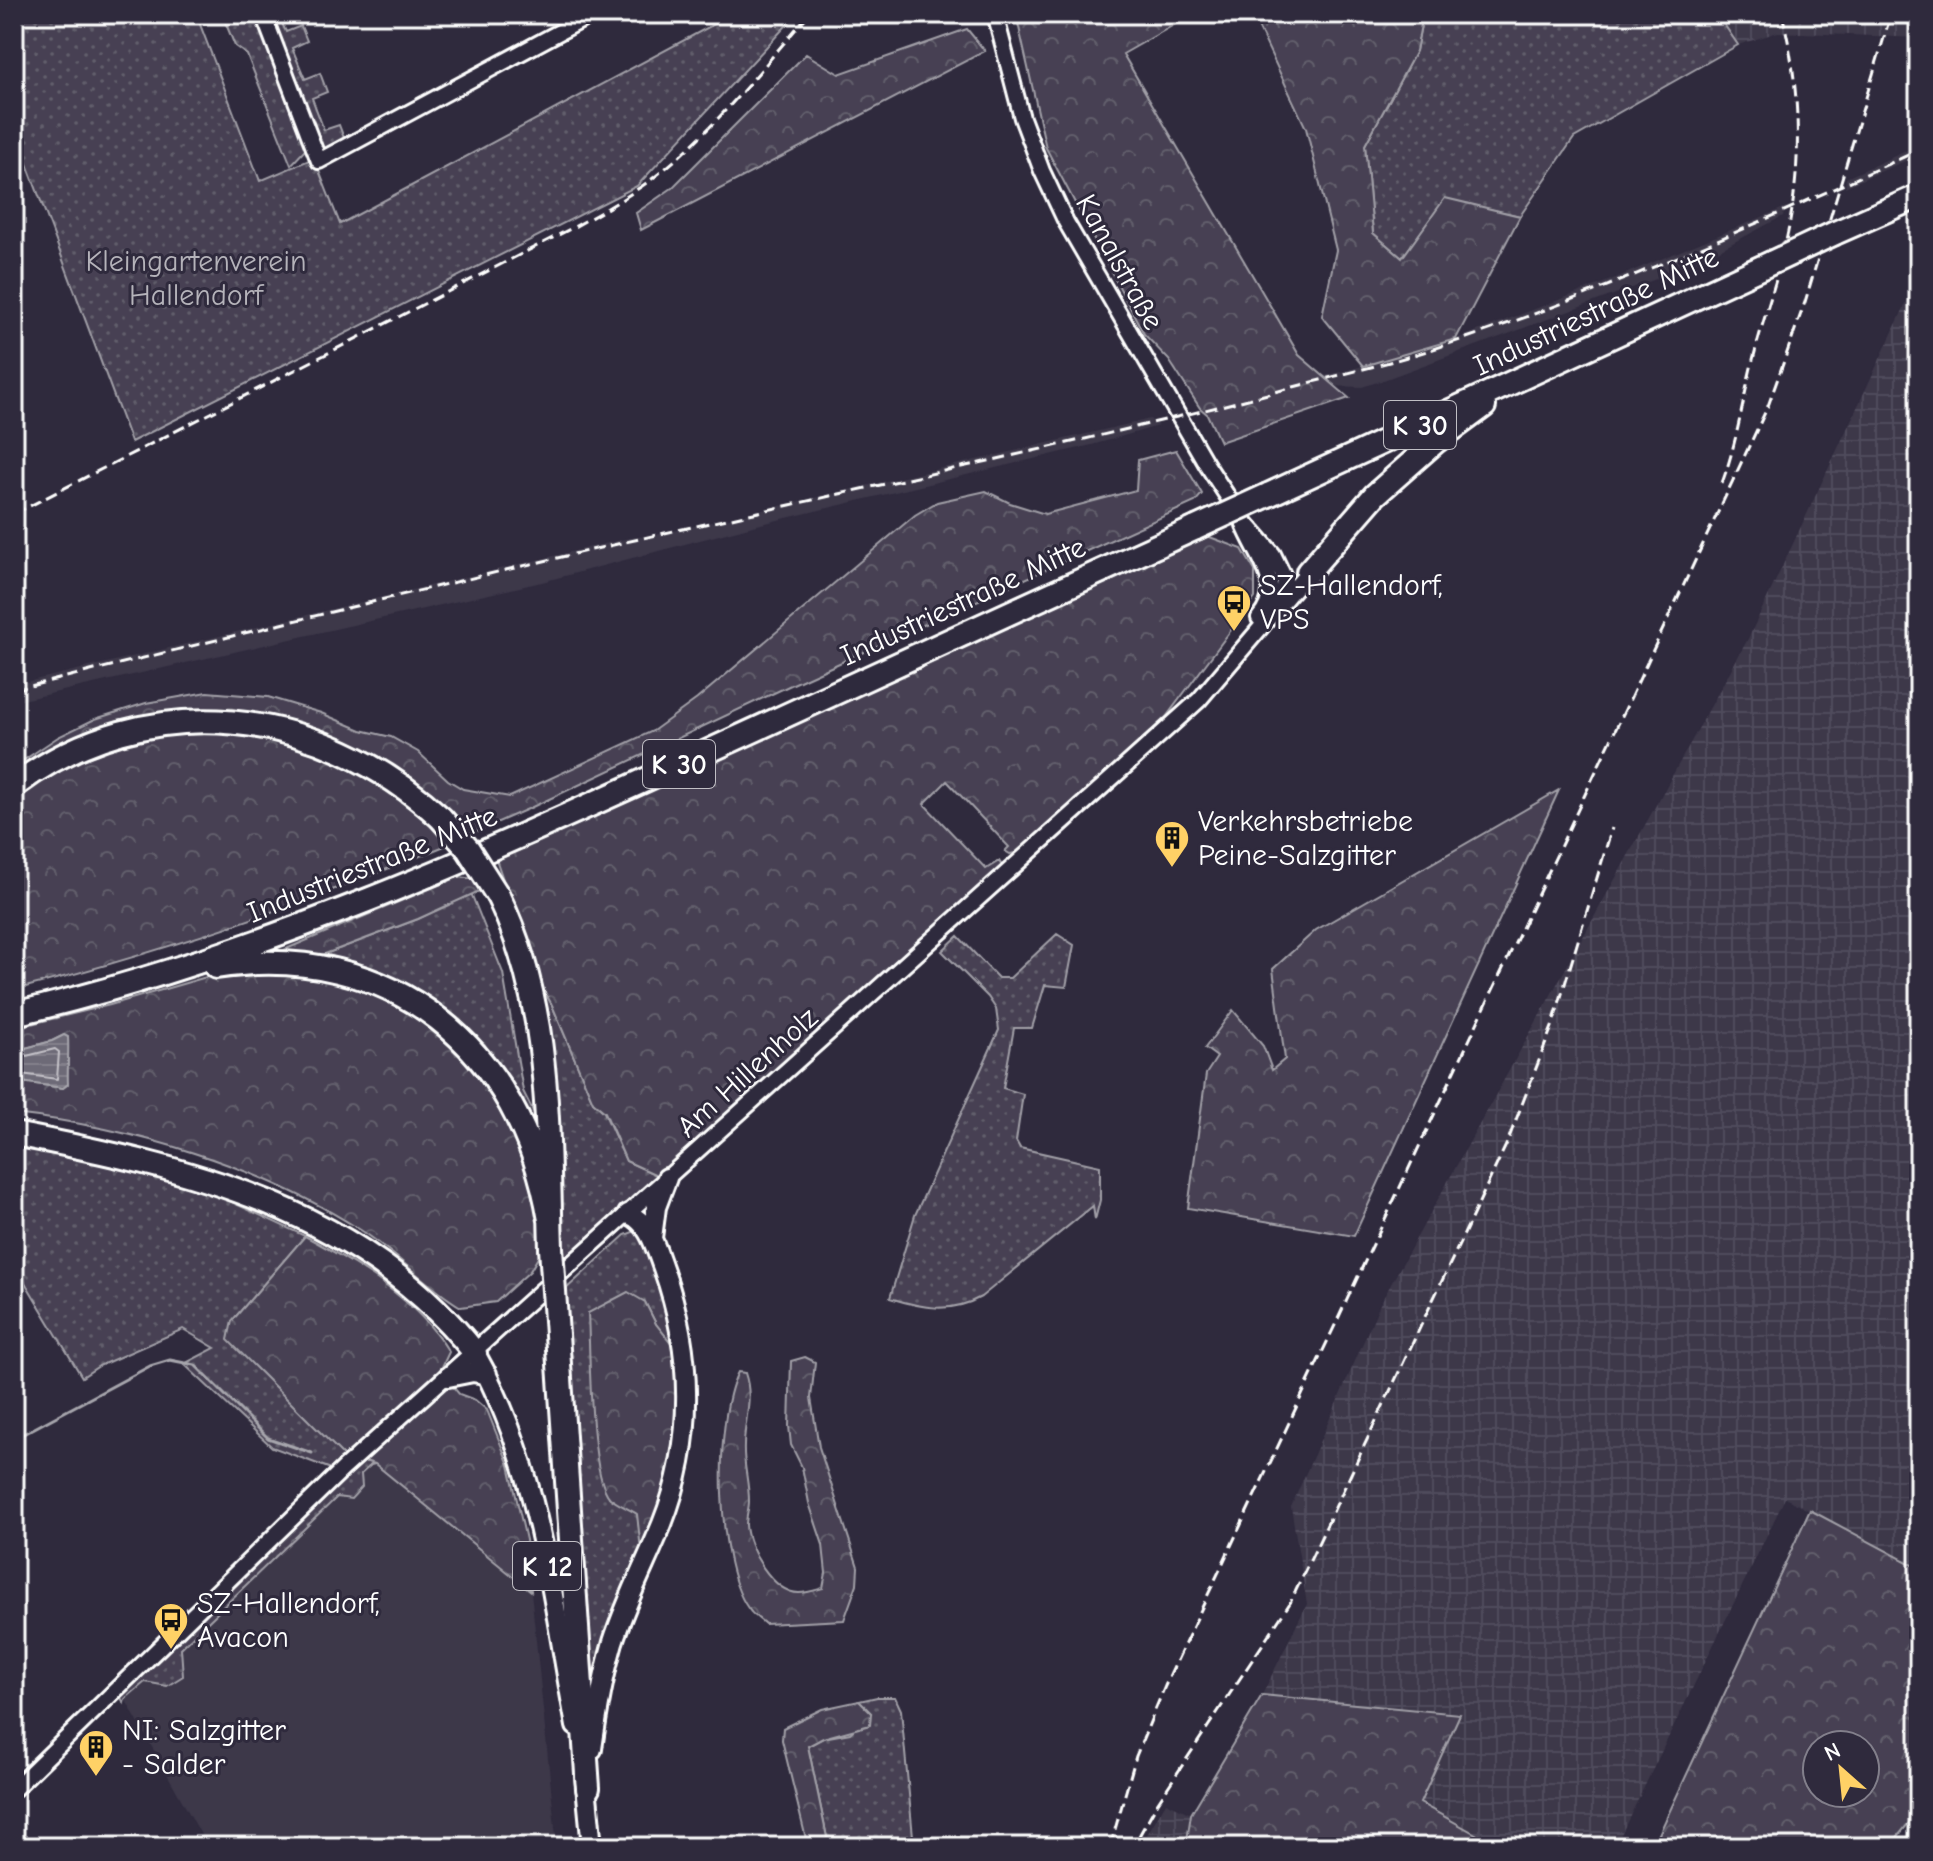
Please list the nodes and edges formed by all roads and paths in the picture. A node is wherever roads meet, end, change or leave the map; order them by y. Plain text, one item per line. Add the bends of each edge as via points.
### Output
1 (263, 14) edge
2 (560, 14) edge
3 (593, 14) edge
4 (995, 14) edge
5 (567, 28) junction
6 (1919, 196) edge
7 (1572, 355) junction
8 (1241, 517) junction
9 (1267, 572) junction
10 (1308, 572) junction
11 (1285, 579) junction
12 (1280, 605) junction
13 (1183, 712) junction
14 (14, 786) edge
15 (152, 977) junction
16 (14, 1014) edge
17 (14, 1134) edge
18 (667, 1178) junction
19 (628, 1214) junction
20 (550, 1220) junction
21 (652, 1238) junction
22 (475, 1353) junction
23 (487, 1374) junction
24 (448, 1377) junction
25 (588, 1788) junction
26 (14, 1789) edge
27 (592, 1847) edge

1 - 5 street via 319,161
2 - 5 street
3 - 5 street
4 - 8 street, Kanalstraße via 1022,118 1066,222
6 - 7 highway, Industriestraße Mitte / K 30, bridge
7 - 10 highway via 1485,405 1435,442 1375,495
7 - 15 highway, Industriestraße Mitte / K 30, bridge via 435,874 247,947
8 - 9 street, Kanalstraße
8 - 11 street, Kanalstraße via 1273,554
9 - 11 street
9 - 13 street, Am Hillenholz via 1268,607
10 - 11 street
10 - 12 street, Am Hillenholz
11 - 12 street
12 - 13 street, Am Hillenholz
13 - 18 street, Am Hillenholz
14 - 20 highway, bridge via 66,754 123,732 185,722 291,732 352,755 399,783 468,849 498,896 525,963 541,1041
15 - 16 highway, Industriestraße Mitte / K 30
15 - 20 highway via 233,964 302,964 369,981 422,1007 477,1056 509,1098 534,1155
17 - 22 highway via 169,1169 301,1215 395,1272
18 - 19 street, Am Hillenholz
18 - 21 main road, K 12
19 - 21 main road, K 12
19 - 22 street, Am Hillenholz
20 - 25 highway, bridge
21 - 25 main road, K 12 via 680,1326 685,1433 669,1503 606,1668
22 - 23 main road, K 12
22 - 24 street, Am Hillenholz
23 - 24 main road
23 - 25 main road, K 12 via 528,1481
24 - 26 street, Am Hillenholz via 344,1468
25 - 27 main road, K 12

